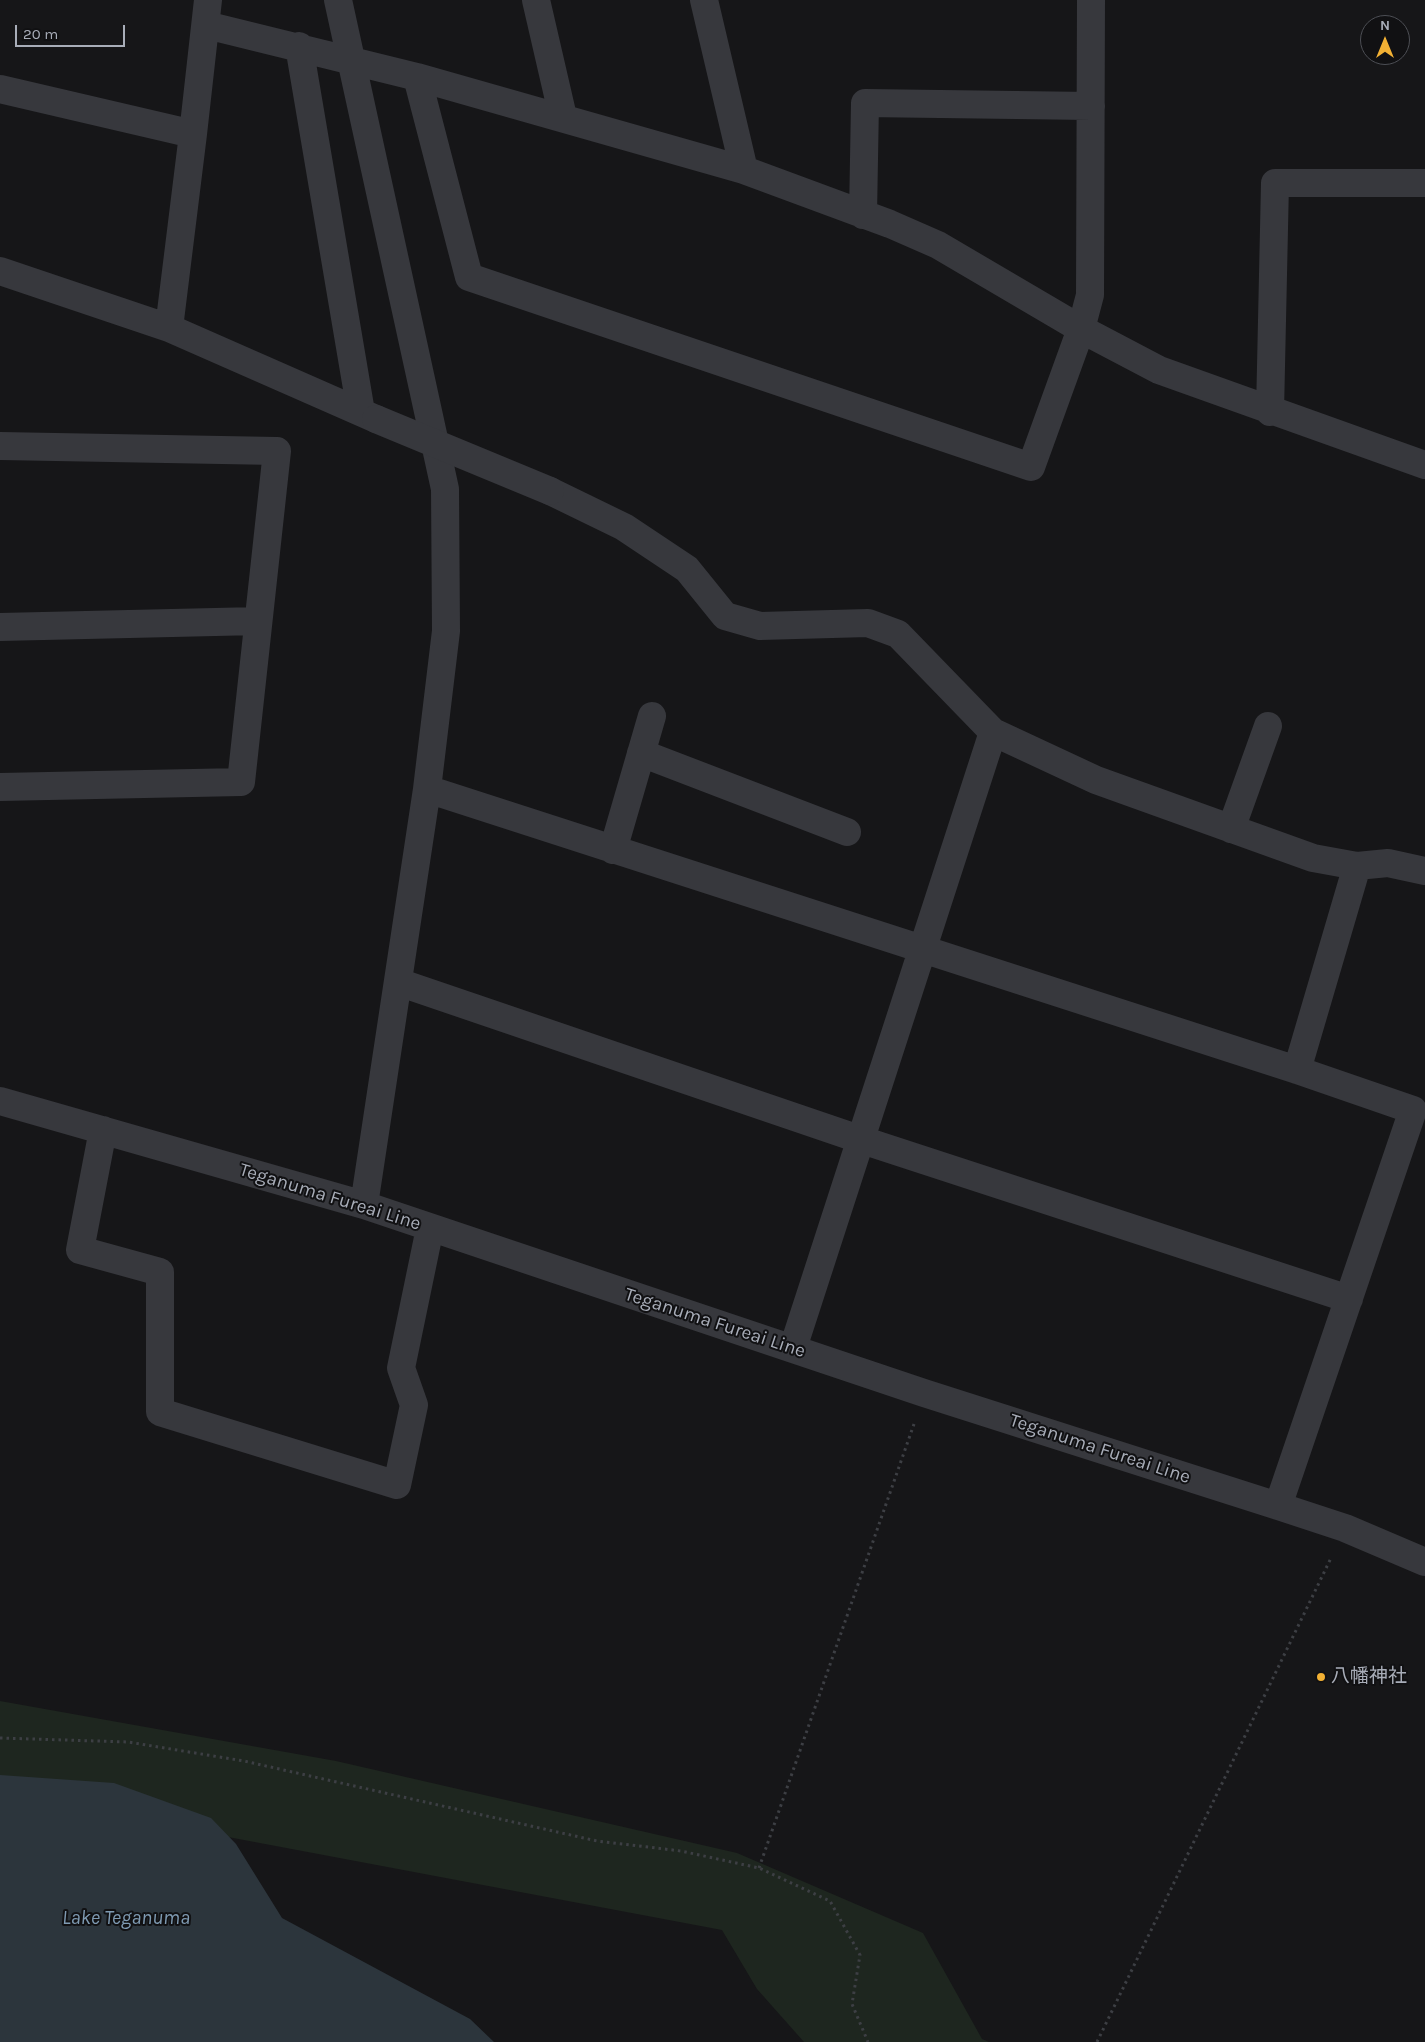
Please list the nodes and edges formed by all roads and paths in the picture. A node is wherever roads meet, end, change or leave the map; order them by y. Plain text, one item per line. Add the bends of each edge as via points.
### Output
1 (338, 0) edge
2 (536, 0) edge
3 (704, 0) edge
4 (1091, 0) edge
5 (207, 12) edge
6 (299, 46) junction
7 (350, 59) junction
8 (417, 76) junction
9 (0, 89) edge
10 (1091, 106) junction
11 (563, 117) junction
12 (193, 134) junction
13 (744, 170) junction
14 (1425, 183) edge
15 (864, 215) junction
16 (0, 272) edge
17 (169, 328) junction
18 (1081, 329) junction
19 (1270, 412) junction
20 (368, 416) junction
21 (0, 446) edge
22 (1425, 465) edge
23 (258, 621) junction
24 (0, 627) edge
25 (652, 716) dead end
26 (1268, 726) dead end
27 (993, 732) junction
28 (641, 753) junction
29 (0, 787) edge
30 (427, 789) junction
31 (1231, 829) junction
32 (847, 832) dead end
33 (613, 850) junction
34 (1358, 866) junction
35 (1425, 871) edge
36 (922, 950) junction
37 (398, 982) junction
38 (1296, 1070) junction
39 (0, 1101) edge
40 (103, 1130) junction
41 (862, 1140) junction
42 (364, 1205) junction
43 (430, 1228) junction
44 (1349, 1299) junction
45 (793, 1348) junction
46 (924, 1393) junction
47 (1278, 1506) junction
48 (1346, 1528) junction
49 (1425, 1562) edge
50 (0, 1738) edge
51 (759, 1868) junction
52 (868, 2042) edge
53 (1097, 2042) edge

1 - 7 street
2 - 11 street
3 - 13 street
4 - 10 street
5 - 6 street
5 - 12 street
6 - 7 street
6 - 20 street
7 - 8 street
7 - 30 street via 445,489 446,631
8 - 11 street
8 - 18 street via 469,276 1031,467
9 - 12 street
10 - 15 street via 865,103
10 - 18 street via 1090,295
11 - 13 street
12 - 17 street
13 - 15 street
14 - 19 street via 1275,183
15 - 18 street via 938,245
16 - 17 street
17 - 20 street
18 - 19 street via 1159,370
19 - 22 street
20 - 27 street, bridge via 550,491 624,527 687,569 725,616 760,626 868,623 898,634
21 - 23 street via 277,451
23 - 24 street
23 - 29 street via 241,782
25 - 28 street
26 - 31 street
27 - 31 street via 1096,780
27 - 36 street
28 - 32 street
28 - 33 street
30 - 33 street
30 - 37 street
31 - 34 street via 1313,858
33 - 36 street
34 - 35 street via 1388,862
34 - 38 street
36 - 38 street
36 - 41 street
37 - 41 street
37 - 42 street
38 - 44 street via 1413,1110
39 - 40 street, Teganuma Fureai Line
40 - 42 street, Teganuma Fureai Line
40 - 43 street via 80,1250 160,1272 160,1412 397,1485 414,1405 401,1368
41 - 44 street
41 - 45 street
42 - 43 street, Teganuma Fureai Line
43 - 45 street, Teganuma Fureai Line
44 - 47 street
45 - 46 street, Teganuma Fureai Line
46 - 47 street, Teganuma Fureai Line
46 - 51 path
47 - 48 street, Teganuma Fureai Line
48 - 49 street, Teganuma Fureai Line
48 - 53 path
50 - 51 path via 128,1742 244,1761 597,1841 681,1851
51 - 52 path via 830,1901 860,1955 852,2004

